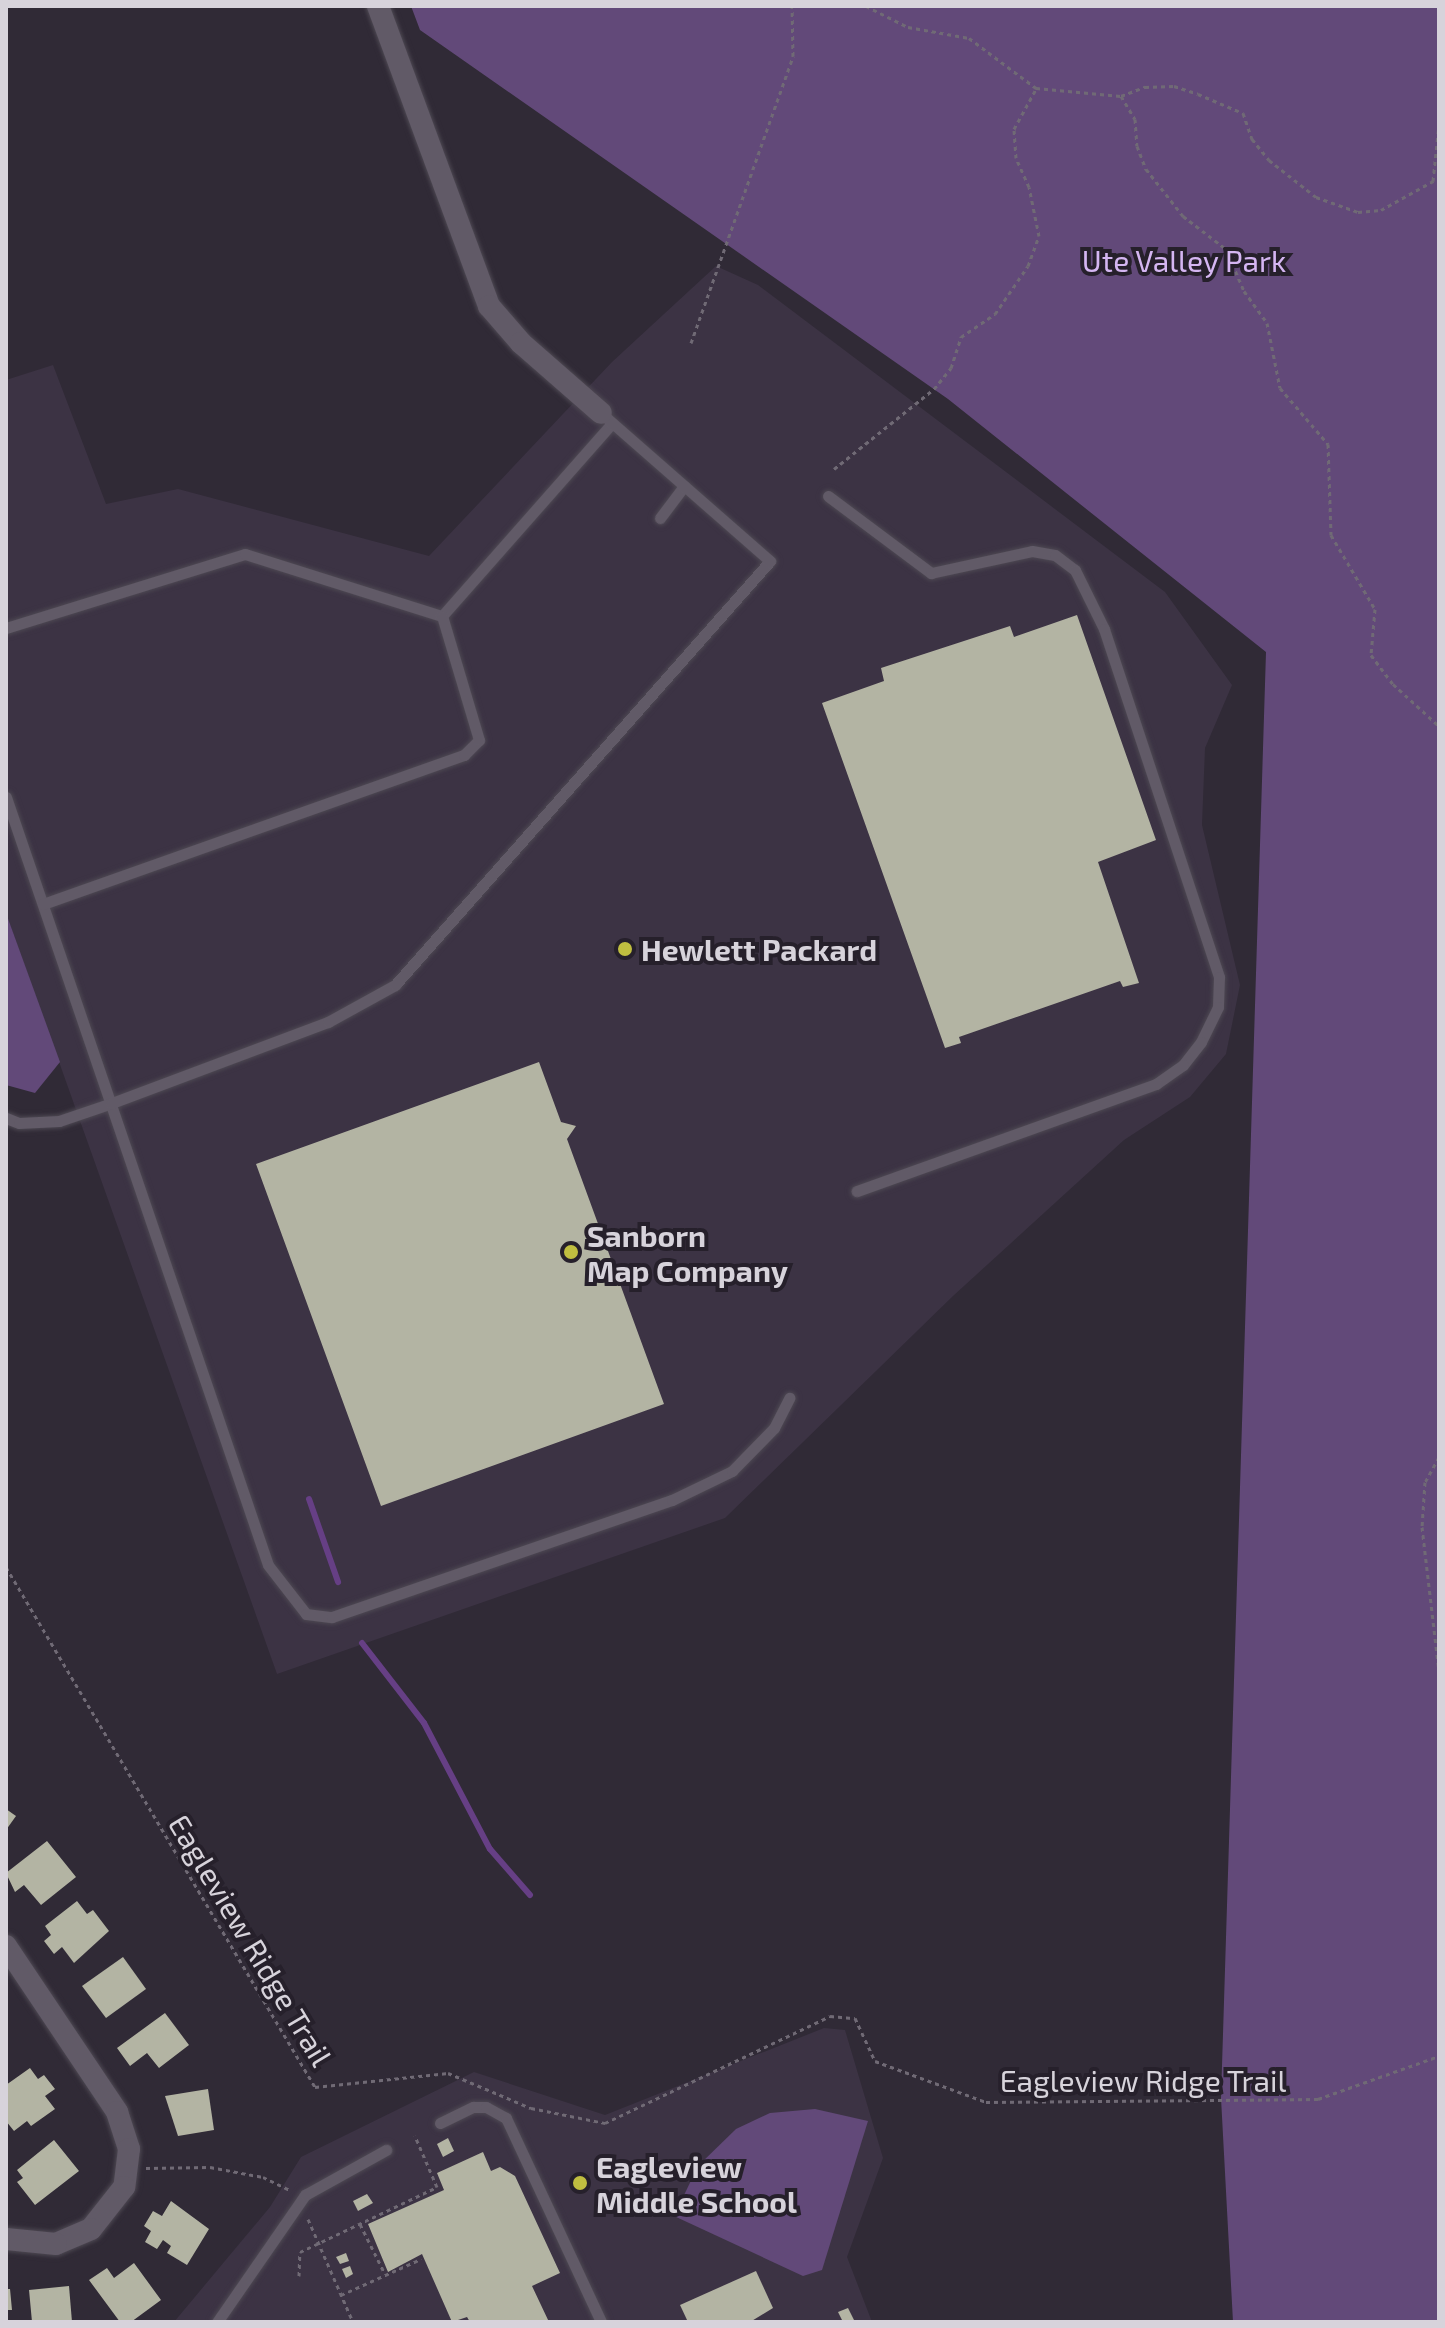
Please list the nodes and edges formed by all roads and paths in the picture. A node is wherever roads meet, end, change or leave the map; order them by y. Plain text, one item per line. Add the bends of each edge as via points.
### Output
1 (378, 6) edge
2 (792, 6) edge
3 (866, 6) edge
4 (1036, 88) junction
5 (1121, 96) junction
6 (1439, 124) edge
7 (1433, 181) junction
8 (1439, 183) edge
9 (691, 343) dead end
10 (606, 418) junction
11 (834, 469) dead end
12 (684, 486) junction
13 (828, 496) dead end
14 (660, 518) dead end
15 (442, 616) junction
16 (6, 628) edge
17 (1439, 726) edge
18 (6, 797) edge
19 (43, 904) junction
20 (112, 1103) junction
21 (6, 1118) edge
22 (857, 1191) dead end
23 (789, 1398) dead end
24 (1439, 1457) edge
25 (6, 1567) edge
26 (1439, 1671) edge
27 (6, 1946) edge
28 (1439, 2056) edge
29 (531, 2108) junction
30 (506, 2118) junction
31 (440, 2123) dead end
32 (415, 2136) dead end
33 (386, 2150) dead end
34 (128, 2167) junction
35 (301, 2200) junction
36 (359, 2223) junction
37 (6, 2239) edge
38 (317, 2242) junction
39 (421, 2259) dead end
40 (385, 2274) junction
41 (299, 2276) dead end
42 (341, 2295) junction
43 (217, 2322) edge
44 (353, 2322) edge
45 (601, 2322) edge
46 (670, 2322) edge
47 (677, 2322) edge

1 - 10 street via 489,306 521,343
2 - 9 path via 793,56
3 - 4 path via 908,27 969,38
4 - 5 path
4 - 11 path via 1014,129 1016,158 1029,187 1039,236 1028,266 995,314 961,337 951,368 934,389
5 - 7 path via 1145,87 1174,86 1243,113 1252,139 1269,160 1337,207 1381,210
5 - 17 path via 1135,119 1146,169 1183,216 1226,249 1244,291 1267,323 1280,388 1328,444 1331,535 1375,609 1371,655 1393,684
6 - 7 path
7 - 8 path
10 - 12 lane
10 - 15 lane
12 - 14 lane
12 - 20 lane via 770,561 418,964 368,1002 328,1022
13 - 22 lane via 931,573 1032,551 1055,555 1075,570 1104,629 1219,977 1218,1007 1201,1042 1183,1065 1156,1084
15 - 16 lane via 245,554
15 - 19 lane via 479,740 464,755
18 - 19 lane
19 - 20 lane
20 - 21 lane via 59,1121 19,1123
20 - 23 lane via 268,1565 306,1614 332,1617 672,1500 732,1471 774,1428
24 - 26 path via 1425,1482 1422,1527
25 - 29 path, Eagleview Ridge Trail via 315,2087 448,2073
27 - 34 street via 117,2112 129,2149
28 - 29 path, Eagleview Ridge Trail via 1318,2099 986,2102 875,2061 855,2018 830,2016 605,2123
29 - 30 path via 515,2109
30 - 31 lane via 486,2107 473,2107
30 - 45 lane
32 - 36 path via 437,2187
33 - 35 lane via 327,2179
34 - 35 path via 186,2165 263,2177
34 - 37 street via 115,2204 74,2239 36,2246
35 - 38 path
35 - 43 lane
36 - 38 path
36 - 40 path
38 - 41 path via 300,2252
38 - 42 path
39 - 40 path
40 - 42 path
42 - 44 path
46 - 47 path

